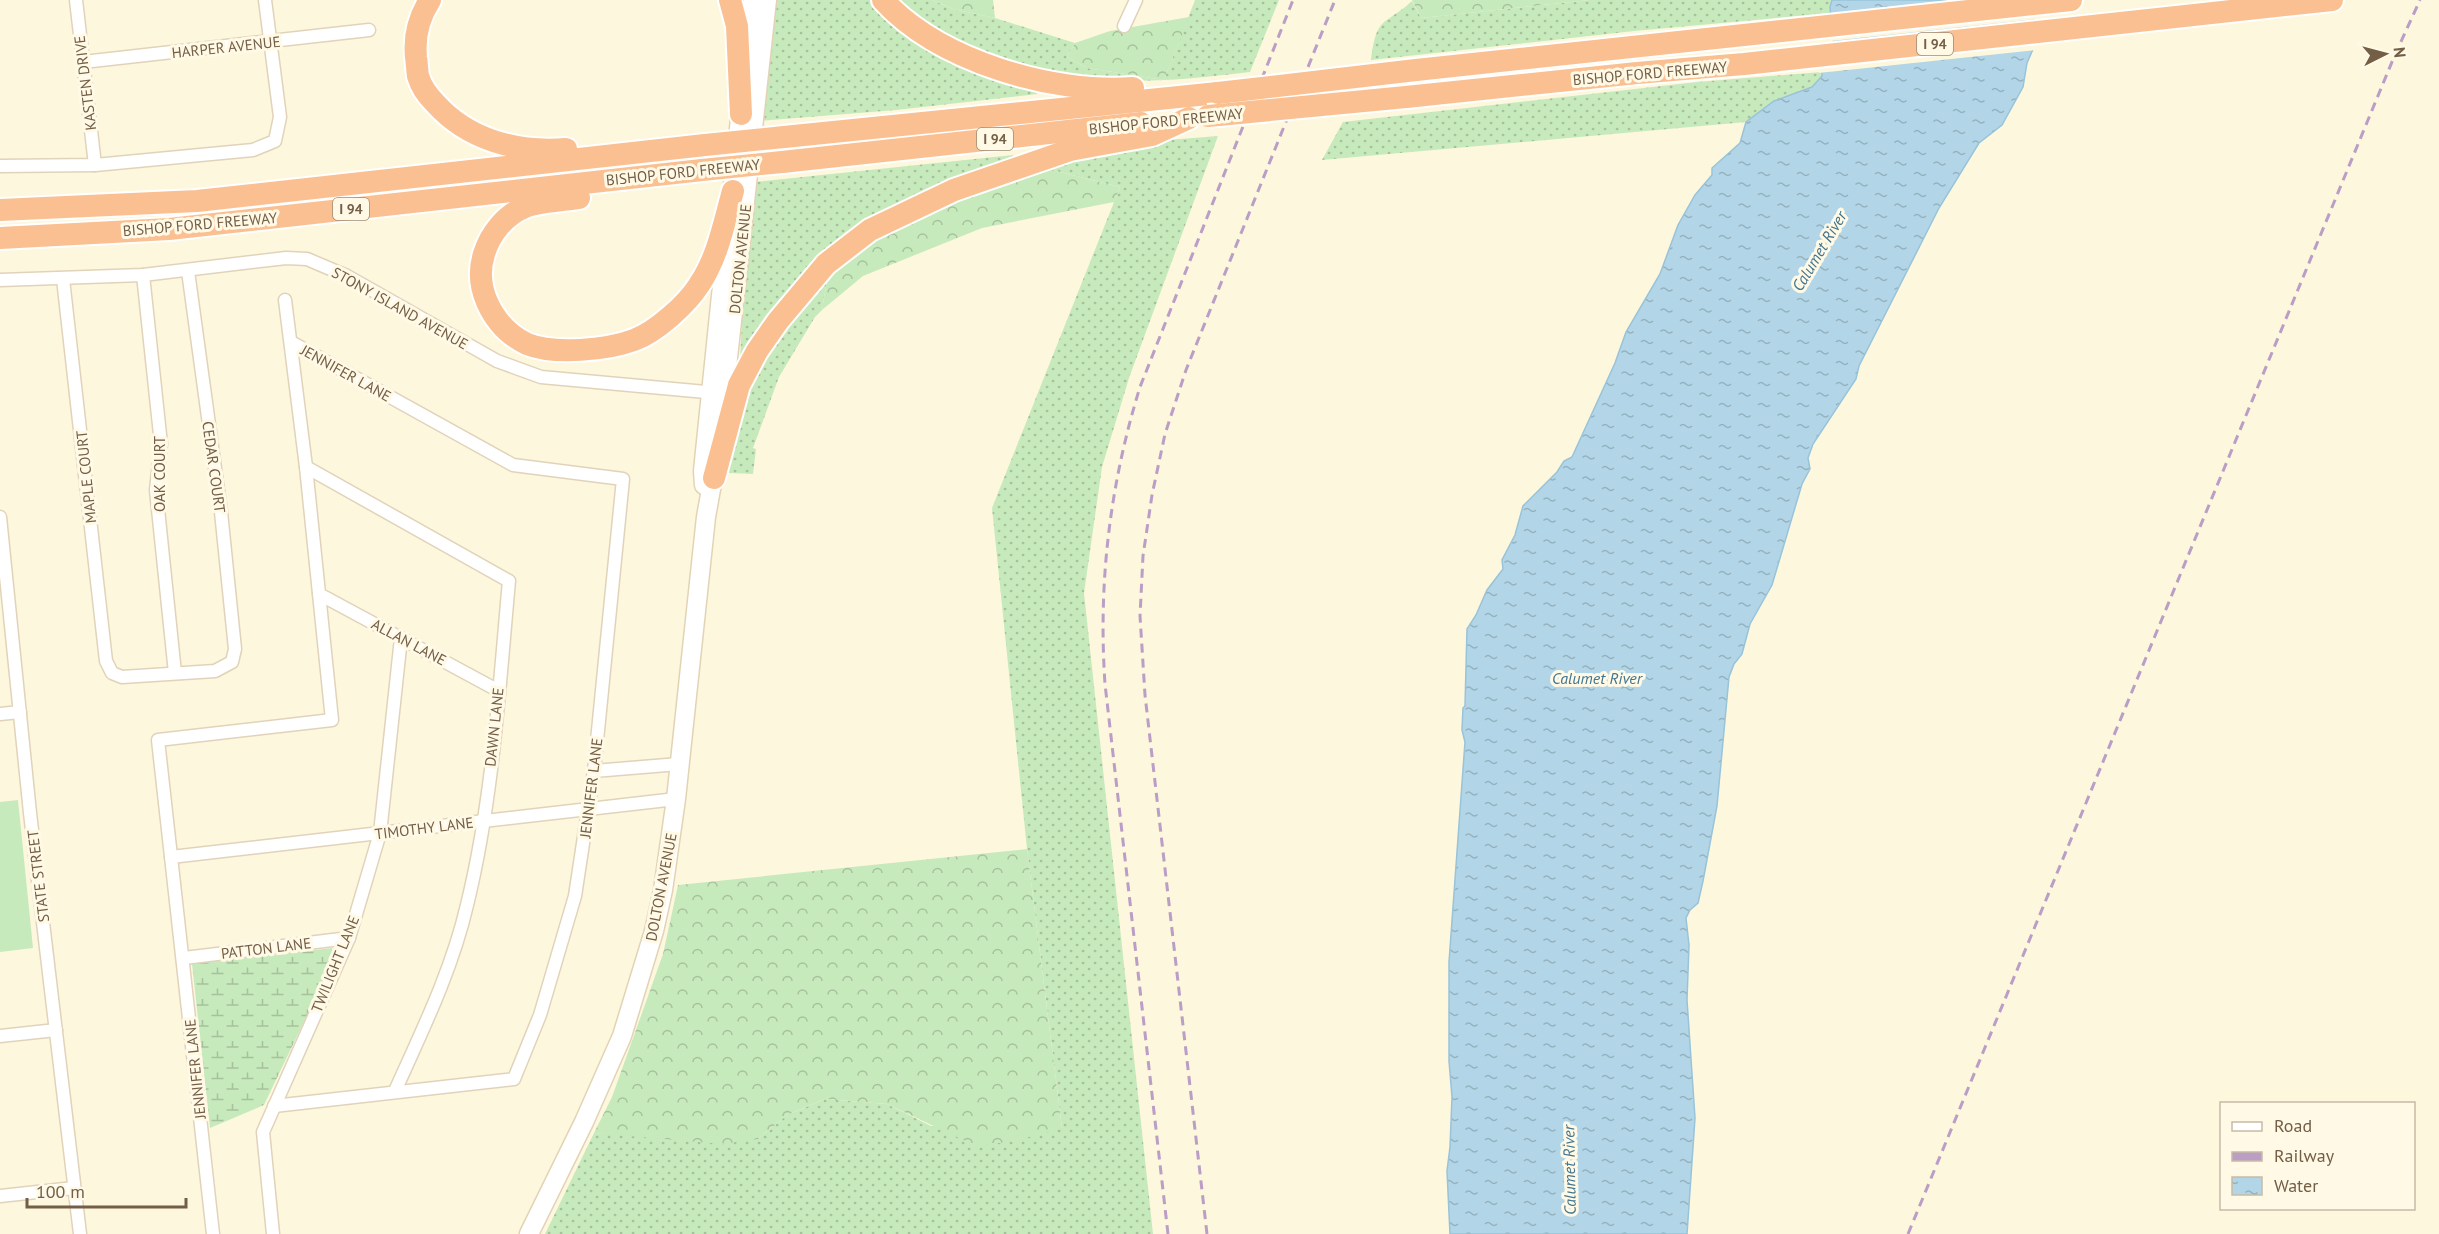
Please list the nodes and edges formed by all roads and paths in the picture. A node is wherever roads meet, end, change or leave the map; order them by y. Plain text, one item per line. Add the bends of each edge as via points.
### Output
1 (76, 0) edge
2 (265, 0) edge
3 (430, 0) edge
4 (730, 0) edge
5 (753, 0) edge
6 (767, 0) edge
7 (883, 0) edge
8 (1136, 0) edge
9 (2071, 0) edge
10 (2332, 0) edge
11 (1124, 27) dead end
12 (369, 30) dead end
13 (270, 42) junction
14 (83, 62) junction
15 (1207, 94) junction
16 (741, 114) junction
17 (1198, 117) junction
18 (681, 148) junction
19 (95, 165) junction
20 (0, 166) edge
21 (693, 171) junction
22 (732, 191) junction
23 (0, 210) edge
24 (0, 238) edge
25 (188, 271) junction
26 (143, 275) junction
27 (63, 279) junction
28 (0, 280) edge
29 (285, 300) dead end
30 (291, 342) junction
31 (718, 393) junction
32 (306, 467) junction
33 (714, 478) junction
34 (706, 517) junction
35 (0, 518) edge
36 (2, 554) edge
37 (319, 594) junction
38 (401, 639) junction
39 (175, 674) junction
40 (499, 691) junction
41 (20, 712) junction
42 (0, 714) edge
43 (679, 764) junction
44 (594, 771) junction
45 (676, 799) junction
46 (590, 808) junction
47 (484, 821) junction
48 (380, 833) junction
49 (171, 858) junction
50 (349, 938) junction
51 (184, 958) junction
52 (56, 1030) junction
53 (0, 1036) edge
54 (395, 1091) junction
55 (274, 1106) junction
56 (74, 1188) junction
57 (0, 1196) edge
58 (80, 1234) edge
59 (213, 1234) edge
60 (273, 1234) edge
61 (530, 1234) edge

1 - 14 street, KASTEN DRIVE
2 - 13 street
3 - 18 highway via 416,33 418,76 428,96 468,132 496,143 530,149
4 - 16 highway via 737,26
5 - 16 street, DOLTON AVENUE
6 - 31 street, DOLTON AVENUE
7 - 15 highway via 944,46 1025,77 1094,88 1162,86
8 - 11 street
9 - 15 highway, BISHOP FORD FREEWAY / I 94, bridge
10 - 17 highway, BISHOP FORD FREEWAY / I 94, bridge via 1744,64
12 - 13 street, HARPER AVENUE
13 - 14 street, HARPER AVENUE
13 - 19 street via 280,117 275,141 253,150
14 - 19 street, KASTEN DRIVE
15 - 18 highway, BISHOP FORD FREEWAY / I 94, bridge
16 - 22 street, DOLTON AVENUE
17 - 21 highway, BISHOP FORD FREEWAY / I 94, bridge
17 - 33 highway via 1152,135 1070,150 954,190 870,230 826,264 757,351 740,385
18 - 23 highway, BISHOP FORD FREEWAY / I 94 via 197,201
19 - 20 street
21 - 22 highway via 647,185 525,207 504,221 488,241 480,267 483,291 493,316 507,332 528,344 566,351 602,349 636,340 670,317 699,286 715,256
21 - 24 highway, BISHOP FORD FREEWAY / I 94 via 169,229
22 - 31 street, DOLTON AVENUE
25 - 26 street, STONY ISLAND AVENUE
25 - 31 street, STONY ISLAND AVENUE via 286,258 307,259 368,287 497,361 541,377
25 - 39 street, CEDAR COURT via 221,512 235,650 232,662 215,671
26 - 27 street, STONY ISLAND AVENUE
26 - 39 street, OAK COURT via 161,444 156,490
27 - 28 street, STONY ISLAND AVENUE
27 - 39 street, MAPLE COURT via 106,661 112,673 122,677
29 - 30 street, JENNIFER LANE
30 - 32 street, JENNIFER LANE
30 - 44 street, JENNIFER LANE via 513,465 623,479
31 - 33 street, DOLTON AVENUE
31 - 34 street, DOLTON AVENUE via 703,471
32 - 37 street, JENNIFER LANE
32 - 40 street, DAWN LANE via 509,581
33 - 34 street, DOLTON AVENUE
34 - 43 street, DOLTON AVENUE
35 - 36 street, STATE STREET
36 - 41 street, STATE STREET
37 - 38 street, ALLAN LANE
37 - 49 street, JENNIFER LANE via 332,720 158,740
38 - 40 street, ALLAN LANE
38 - 48 street, TWILIGHT LANE
40 - 47 street, DAWN LANE
41 - 42 street
41 - 52 street, STATE STREET
43 - 44 street
43 - 45 street, DOLTON AVENUE
44 - 46 street, JENNIFER LANE
45 - 46 street, TIMOTHY LANE
45 - 61 street, DOLTON AVENUE via 663,890 634,1002 605,1076
46 - 47 street, TIMOTHY LANE
46 - 54 street, JENNIFER LANE via 575,896 540,1015 514,1079
47 - 48 street, TIMOTHY LANE
47 - 54 street, DAWN LANE via 467,907 439,993
48 - 49 street, TIMOTHY LANE
48 - 50 street, TWILIGHT LANE
49 - 51 street, JENNIFER LANE
50 - 51 street, PATTON LANE
50 - 55 street, TWILIGHT LANE
51 - 59 street, JENNIFER LANE
52 - 53 street
52 - 56 street, STATE STREET
54 - 55 street, JENNIFER LANE
55 - 60 street via 263,1132
56 - 57 street
56 - 58 street, STATE STREET

